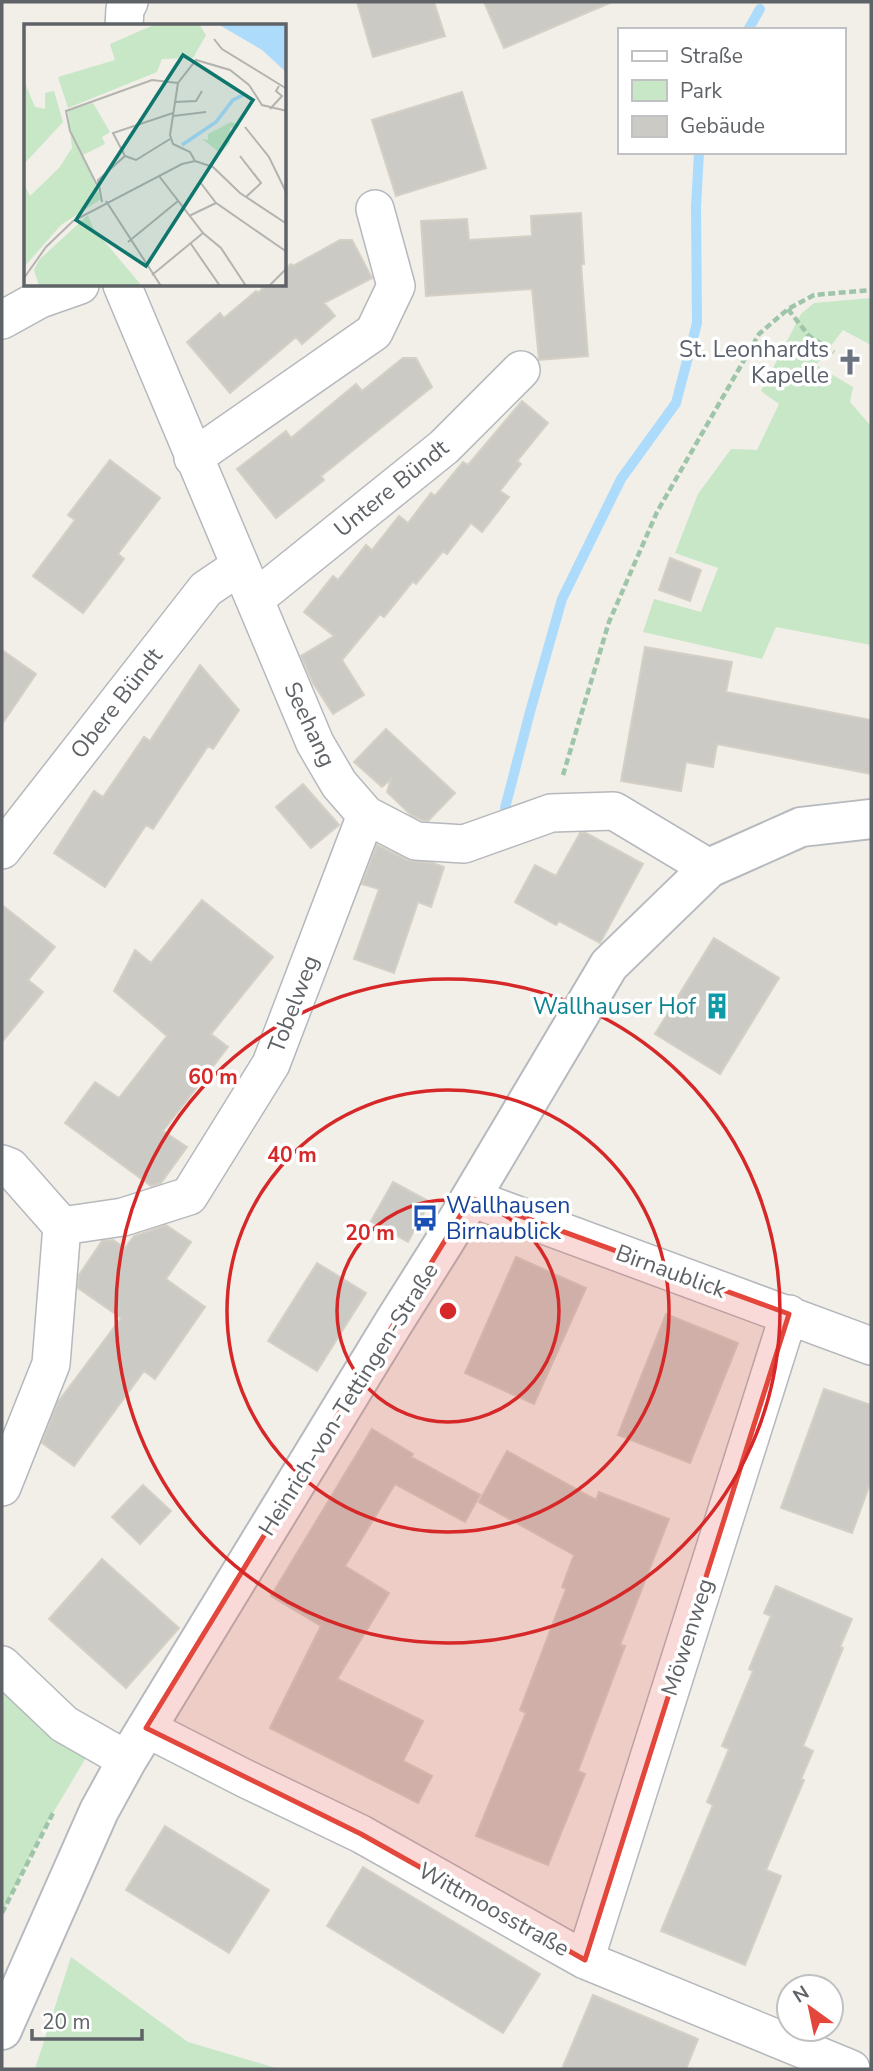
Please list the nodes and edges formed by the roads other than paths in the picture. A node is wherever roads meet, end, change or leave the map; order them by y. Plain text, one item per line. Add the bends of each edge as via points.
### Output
1 (129, 2) edge
2 (124, 24) edge
3 (375, 208) dead end
4 (74, 287) edge
5 (123, 287) edge
6 (2, 320) edge
7 (521, 370) dead end
8 (194, 458) junction
9 (240, 566) junction
10 (255, 599) junction
11 (366, 815) junction
12 (871, 819) edge
13 (2, 850) edge
14 (709, 868) junction
15 (2, 1164) edge
16 (471, 1198) junction
17 (62, 1226) junction
18 (789, 1314) junction
19 (871, 1346) edge
20 (2, 1487) edge
21 (2, 1665) edge
22 (146, 1727) junction
23 (127, 1760) junction
24 (585, 1960) junction
25 (2, 2030) edge
26 (851, 2069) edge

1 - 2 street
3 - 8 street via 396,286 374,332
4 - 6 street
5 - 8 street, Seehang
7 - 10 street, Untere Bündt via 444,447
8 - 9 street, Seehang
9 - 10 street, Seehang
9 - 13 street, Obere Bündt via 206,589
10 - 11 street, Seehang via 315,743 339,784
11 - 14 street, Seehang via 416,841 464,844 551,813 614,811
11 - 17 street, Tobelweg via 271,1064 189,1196 122,1217
12 - 14 main road, Heinrich-von-Tettingen-Straße via 801,827
14 - 16 main road, Heinrich-von-Tettingen-Straße via 609,965
15 - 17 street via 10,1167
16 - 18 street, Birnaublick
16 - 22 main road, Heinrich-von-Tettingen-Straße
17 - 20 street via 51,1364
18 - 19 street, Birnaublick
18 - 24 street, Möwenweg
21 - 23 street via 64,1724
22 - 23 main road, Heinrich-von-Tettingen-Straße
22 - 24 street, Wittmoosstraße via 361,1833
23 - 25 main road, Heinrich-von-Tettingen-Straße via 99,1811
24 - 26 street, Wittmoosstraße

